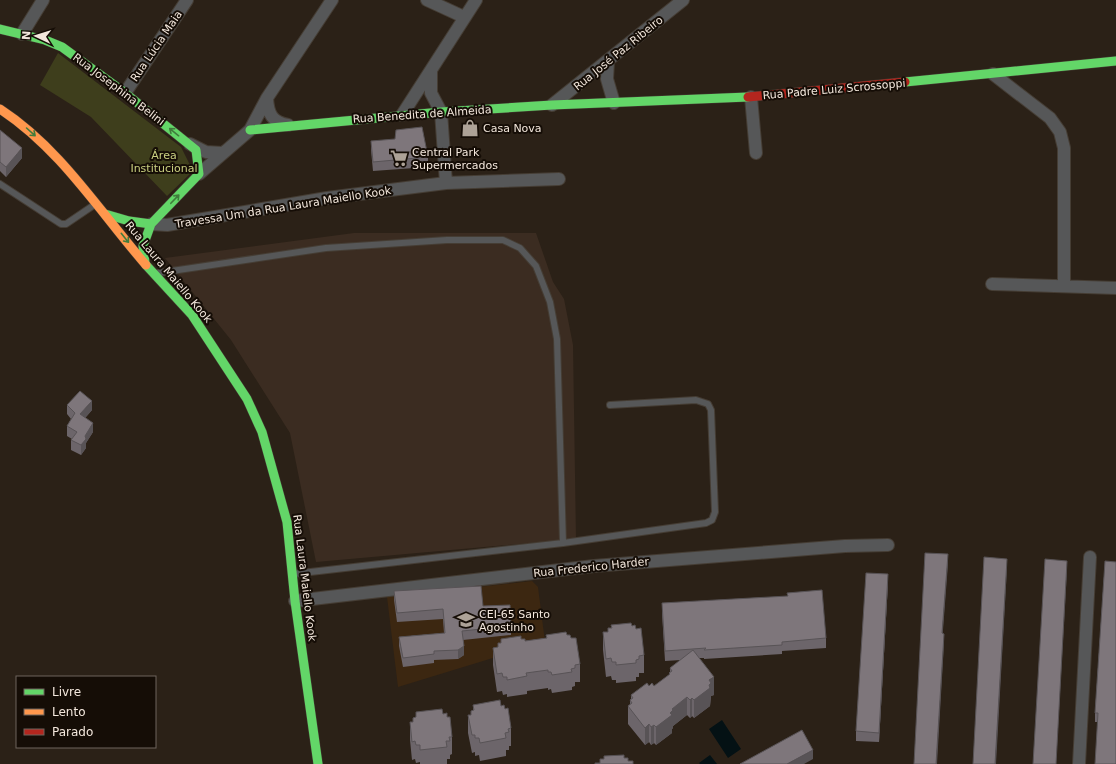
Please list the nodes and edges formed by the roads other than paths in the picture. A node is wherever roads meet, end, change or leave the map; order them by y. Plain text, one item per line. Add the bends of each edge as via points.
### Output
1 (43, 0) edge
2 (188, 0) edge
3 (332, 0) edge
4 (427, 0) edge
5 (476, 0) edge
6 (683, 0) edge
7 (464, 17) junction
8 (0, 28) edge
9 (22, 34) junction
10 (1116, 61) edge
11 (608, 62) junction
12 (431, 67) junction
13 (993, 74) junction
14 (125, 93) junction
15 (751, 97) junction
16 (267, 98) junction
17 (614, 102) junction
18 (552, 105) junction
19 (0, 109) edge
20 (441, 112) junction
21 (402, 115) junction
22 (293, 126) junction
23 (250, 130) junction
24 (188, 143) junction
25 (223, 152) junction
26 (756, 153) dead end
27 (199, 174) junction
28 (559, 180) dead end
29 (446, 183) junction
30 (0, 184) edge
31 (96, 204) junction
32 (105, 214) junction
33 (151, 224) junction
34 (145, 263) junction
35 (155, 274) junction
36 (992, 284) dead end
37 (1064, 286) junction
38 (1116, 288) edge
39 (610, 405) dead end
40 (563, 543) junction
41 (888, 545) dead end
42 (1090, 557) dead end
43 (293, 574) junction
44 (295, 601) junction
45 (318, 764) edge
46 (1079, 764) edge

1 - 9 street
2 - 14 street, Rua Lúcia Maia
3 - 16 street
4 - 7 street
5 - 7 street
6 - 11 street, Rua José Paz Ribeiro
7 - 12 street
8 - 9 main road, Rua Josephina Belini
9 - 14 main road, Rua Josephina Belini via 62,47
10 - 13 main road, Rua Padre Luiz Scrossoppi
11 - 17 street via 607,79
11 - 18 street, Rua José Paz Ribeiro
12 - 20 street via 431,93
12 - 21 street
13 - 15 main road, Rua Padre Luiz Scrossoppi
13 - 37 street via 1050,118 1060,132 1064,148
24 -> 14 main road, Rua Josephina Belini
15 - 17 main road, Rua Padre Luiz Scrossoppi
15 - 26 street
16 - 22 street, Rua Benedita de Almeida via 271,118
16 - 23 street
17 - 18 main road, Rua Padre Luiz Scrossoppi
18 - 20 main road, Rua Benedita de Almeida
19 -> 31 main road, Rua Laura Maiello Kook via 17,120 46,146
20 - 21 main road, Rua Benedita de Almeida
20 - 29 street
21 - 22 main road, Rua Benedita de Almeida
22 - 23 main road, Rua Benedita de Almeida
23 - 25 street
24 - 25 street, Rua Josephina Belini via 206,152
24 - 27 main road, Rua Josephina Belini via 196,150
25 - 27 street
33 -> 27 main road
28 - 29 street, Travessa Um da Rua Laura Maiello Kook
29 - 33 street, Travessa Um da Rua Laura Maiello Kook via 327,198 167,225
30 - 31 lane via 63,225
31 - 32 main road, Rua Laura Maiello Kook
32 - 33 main road
32 -> 34 main road, Rua Laura Maiello Kook
33 - 34 main road via 143,246
34 - 35 main road, Rua Laura Maiello Kook
35 - 40 lane via 341,247 447,240 503,240 520,248 536,266 550,302 556,340
35 - 43 main road, Rua Laura Maiello Kook via 192,315 247,399 262,432 287,522
36 - 37 street
37 - 38 street
39 - 40 lane via 696,400 708,404 711,410 715,512 712,520 706,523
40 - 43 lane
41 - 44 street, Rua Frederico Harder via 845,546 594,566
42 - 46 street
43 - 44 main road, Rua Laura Maiello Kook
44 - 45 main road, Rua Laura Maiello Kook

